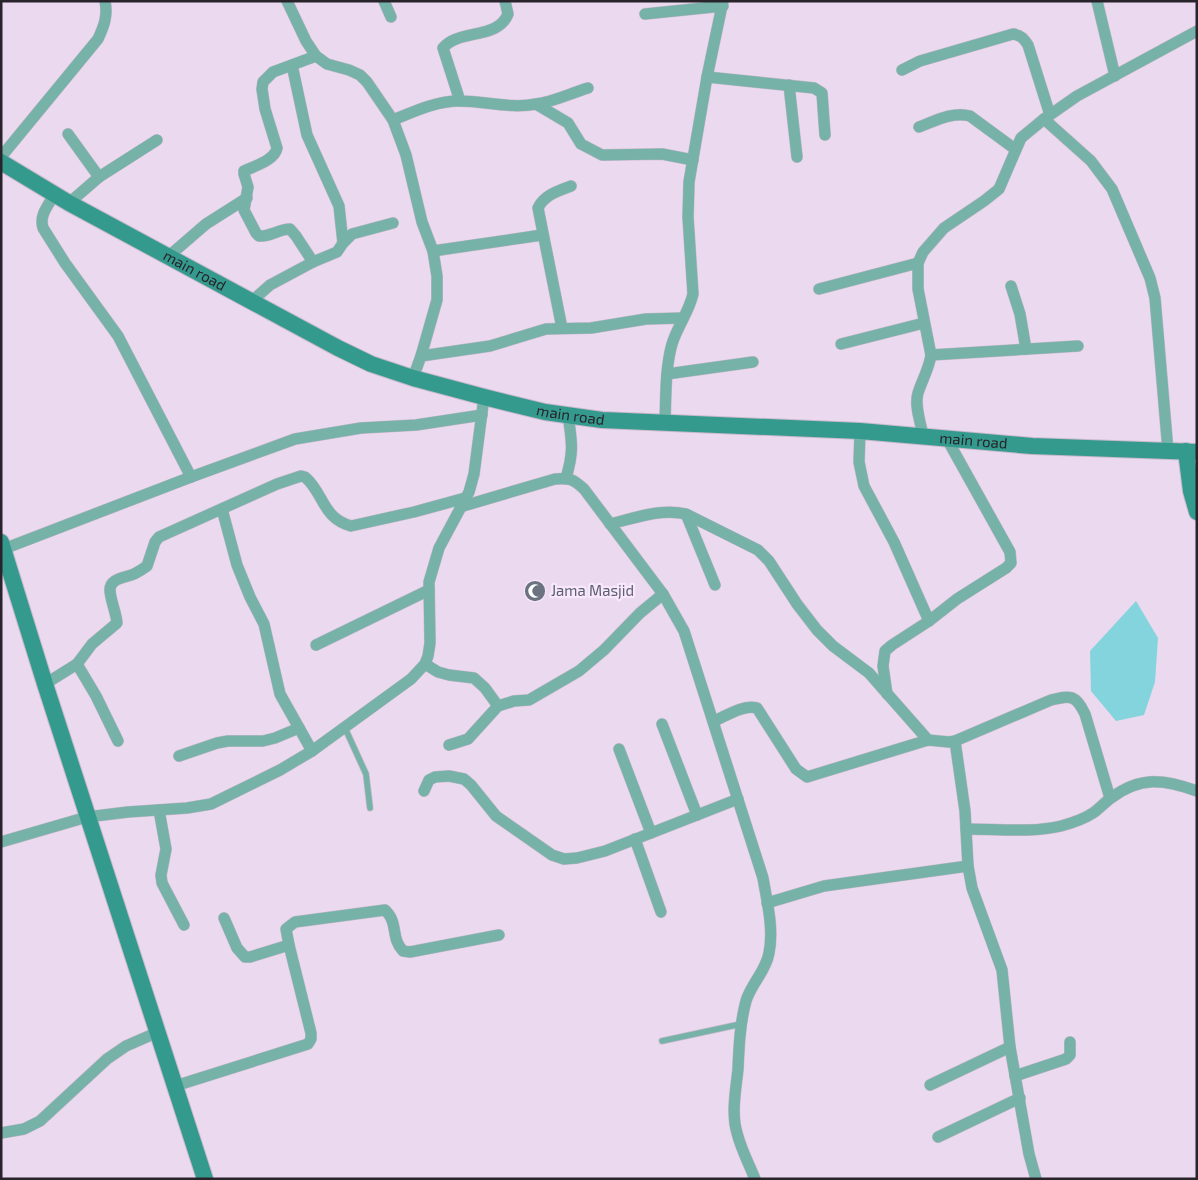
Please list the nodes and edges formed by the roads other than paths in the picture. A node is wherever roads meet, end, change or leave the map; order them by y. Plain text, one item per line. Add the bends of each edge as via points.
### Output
1 (105, 1) edge
2 (288, 1) edge
3 (384, 1) edge
4 (505, 1) edge
5 (1097, 1) edge
6 (723, 4) edge
7 (645, 14) dead end
8 (391, 18) dead end
9 (1197, 31) edge
10 (316, 56) junction
11 (292, 65) junction
12 (902, 70) dead end
13 (1115, 76) junction
14 (707, 77) junction
15 (789, 85) junction
16 (588, 88) dead end
17 (460, 101) junction
18 (536, 104) junction
19 (1047, 117) junction
20 (393, 120) junction
21 (920, 127) dead end
22 (68, 134) dead end
23 (825, 135) dead end
24 (157, 140) dead end
25 (1015, 149) junction
26 (1, 157) edge
27 (797, 157) dead end
28 (693, 160) junction
29 (1, 162) edge
30 (100, 177) junction
31 (570, 186) dead end
32 (247, 198) junction
33 (61, 199) junction
34 (393, 223) dead end
35 (542, 235) junction
36 (343, 242) junction
37 (433, 251) junction
38 (169, 256) junction
39 (313, 262) junction
40 (918, 263) junction
41 (1011, 286) dead end
42 (819, 289) dead end
43 (252, 301) junction
44 (683, 318) junction
45 (924, 323) junction
46 (562, 328) junction
47 (841, 344) dead end
48 (1078, 346) dead end
49 (1026, 349) junction
50 (931, 355) junction
51 (421, 356) junction
52 (754, 362) dead end
53 (667, 374) junction
54 (413, 378) junction
55 (484, 397) junction
56 (482, 415) junction
57 (568, 415) junction
58 (665, 422) junction
59 (860, 431) junction
60 (923, 436) junction
61 (947, 439) junction
62 (1168, 451) junction
63 (1192, 452) edge
64 (191, 477) junction
65 (566, 478) junction
66 (462, 502) junction
67 (222, 509) junction
68 (1197, 512) edge
69 (686, 514) junction
70 (610, 524) junction
71 (2, 547) edge
72 (715, 585) dead end
73 (429, 590) junction
74 (663, 594) junction
75 (929, 621) junction
76 (316, 644) dead end
77 (77, 664) junction
78 (425, 664) junction
79 (45, 684) junction
80 (887, 694) junction
81 (498, 706) junction
82 (714, 720) junction
83 (662, 724) dead end
84 (299, 728) junction
85 (345, 728) junction
86 (928, 740) junction
87 (118, 741) dead end
88 (955, 741) junction
89 (449, 745) dead end
90 (619, 749) dead end
91 (312, 751) junction
92 (179, 756) dead end
93 (424, 791) dead end
94 (1197, 791) edge
95 (1110, 798) junction
96 (738, 800) junction
97 (370, 808) dead end
98 (159, 810) junction
99 (697, 815) junction
100 (87, 817) junction
101 (966, 829) junction
102 (651, 833) junction
103 (635, 839) junction
104 (1, 842) edge
105 (968, 866) junction
106 (767, 903) junction
107 (661, 912) dead end
108 (224, 918) dead end
109 (184, 925) dead end
110 (499, 935) dead end
111 (289, 945) junction
112 (741, 1024) junction
113 (158, 1032) junction
114 (662, 1041) dead end
115 (1070, 1042) dead end
116 (1010, 1047) junction
117 (1015, 1076) junction
118 (930, 1085) dead end
119 (175, 1086) junction
120 (1020, 1098) junction
121 (1, 1133) edge
122 (938, 1137) dead end
123 (205, 1179) edge
124 (755, 1179) edge
125 (1036, 1179) edge

1 - 26 street via 106,18 98,39
2 - 10 street
3 - 8 street
4 - 17 street via 508,14 502,24 450,42 443,48
5 - 13 street
6 - 7 street
6 - 14 street
9 - 13 street
10 - 11 street
10 - 20 street via 326,64 360,75
11 - 32 street via 273,72 263,82 265,109 277,148 272,157 244,171
11 - 36 street via 307,135 339,206
12 - 19 street via 920,61 1019,35 1028,45
13 - 19 street
14 - 15 street
14 - 28 street
15 - 23 street via 822,92
15 - 27 street
16 - 18 street
17 - 18 street
17 - 20 street via 430,105
18 - 28 street via 568,123 581,144 602,155 662,154
19 - 25 street via 1022,138
19 - 62 street via 1091,161 1112,189 1150,278 1155,298
20 - 37 street via 406,154 422,222
21 - 25 street via 962,114 970,116
22 - 30 street
24 - 30 street
25 - 40 street via 999,189 944,228 922,252
28 - 44 street via 688,217 693,294
29 - 33 main road, main road
30 - 33 street
31 - 35 street via 540,202
32 - 38 street via 206,224
32 - 39 street via 244,210 259,236 290,229
33 - 38 main road, main road
33 - 64 street via 43,214 41,222 65,263 118,336
34 - 36 street via 352,234
35 - 37 street
35 - 46 street
36 - 39 street via 337,252
37 - 51 street via 437,300
38 - 43 main road, main road
39 - 43 street via 270,285
40 - 42 street
40 - 45 street via 918,289
41 - 49 street
43 - 54 main road, main road via 371,364
44 - 46 street
44 - 53 street via 672,345
45 - 47 street
45 - 50 street
46 - 51 street via 546,329 490,346
48 - 49 street
49 - 50 street
50 - 60 street via 917,400
51 - 54 street
52 - 53 street
53 - 58 street
54 - 55 main road, main road
55 - 56 street
55 - 57 main road, main road
56 - 64 street via 416,425 361,428 295,439
56 - 66 street via 474,474
57 - 58 main road, main road via 602,420
57 - 65 street via 573,445
58 - 59 main road, main road
59 - 60 main road, main road
59 - 75 street via 859,462 864,486 894,542
60 - 61 main road, main road
61 - 62 main road, main road
61 - 75 street via 1010,552 1012,563
62 - 63 main road, main road
63 - 68 main road via 1191,491
64 - 71 street
65 - 66 street
65 - 70 street via 584,489
66 - 67 street via 351,526 341,523 327,510 308,479 301,476
66 - 73 street via 439,548
67 - 77 street via 159,537 148,566 112,583 110,591 117,623 92,644
67 - 84 street via 237,565 264,624 280,694
69 - 70 street via 661,512
69 - 72 street
69 - 80 street via 758,550 818,630 833,646 869,673
70 - 74 street
71 - 79 main road
73 - 76 street
73 - 78 street via 430,642
74 - 81 street via 579,671 529,700
74 - 82 street via 684,631
75 - 80 street via 885,651 883,666
77 - 79 street
77 - 87 street
78 - 81 street via 438,672 474,678
78 - 85 street
79 - 100 main road
80 - 86 street
81 - 89 street via 468,739
82 - 86 street via 752,706 757,708 796,769 807,777
82 - 96 street
83 - 99 street
84 - 91 street
84 - 92 street via 263,741 228,741
85 - 91 street
85 - 97 lane via 366,774
86 - 88 street
88 - 95 street via 1051,700 1065,696 1073,698 1080,702 1085,714
88 - 101 street
90 - 102 street
91 - 98 street via 210,804
93 - 103 street via 435,777 464,779 496,816 552,855 564,859 605,851
94 - 95 street via 1168,782 1151,781 1132,786
95 - 101 street via 1093,814 1059,826
96 - 99 street
96 - 106 street via 763,878
98 - 100 street
98 - 109 street via 166,849 162,883
99 - 102 street
100 - 104 street
100 - 113 main road
101 - 105 street
102 - 103 street
103 - 107 street
105 - 106 street via 824,886
105 - 116 street via 972,888 1002,970
106 - 112 street via 769,954 763,972 746,999
108 - 111 street via 237,948 245,957
110 - 111 street via 403,951 397,944 392,917 385,910 379,910 295,922 286,929
111 - 119 street via 311,1032 308,1044
112 - 114 lane
112 - 124 street via 734,1120
113 - 119 main road
113 - 121 street via 126,1046 107,1059 40,1121 24,1129
115 - 117 street via 1070,1055 1066,1059
116 - 117 street
116 - 118 street
117 - 120 street
119 - 123 main road
120 - 122 street
120 - 125 street

